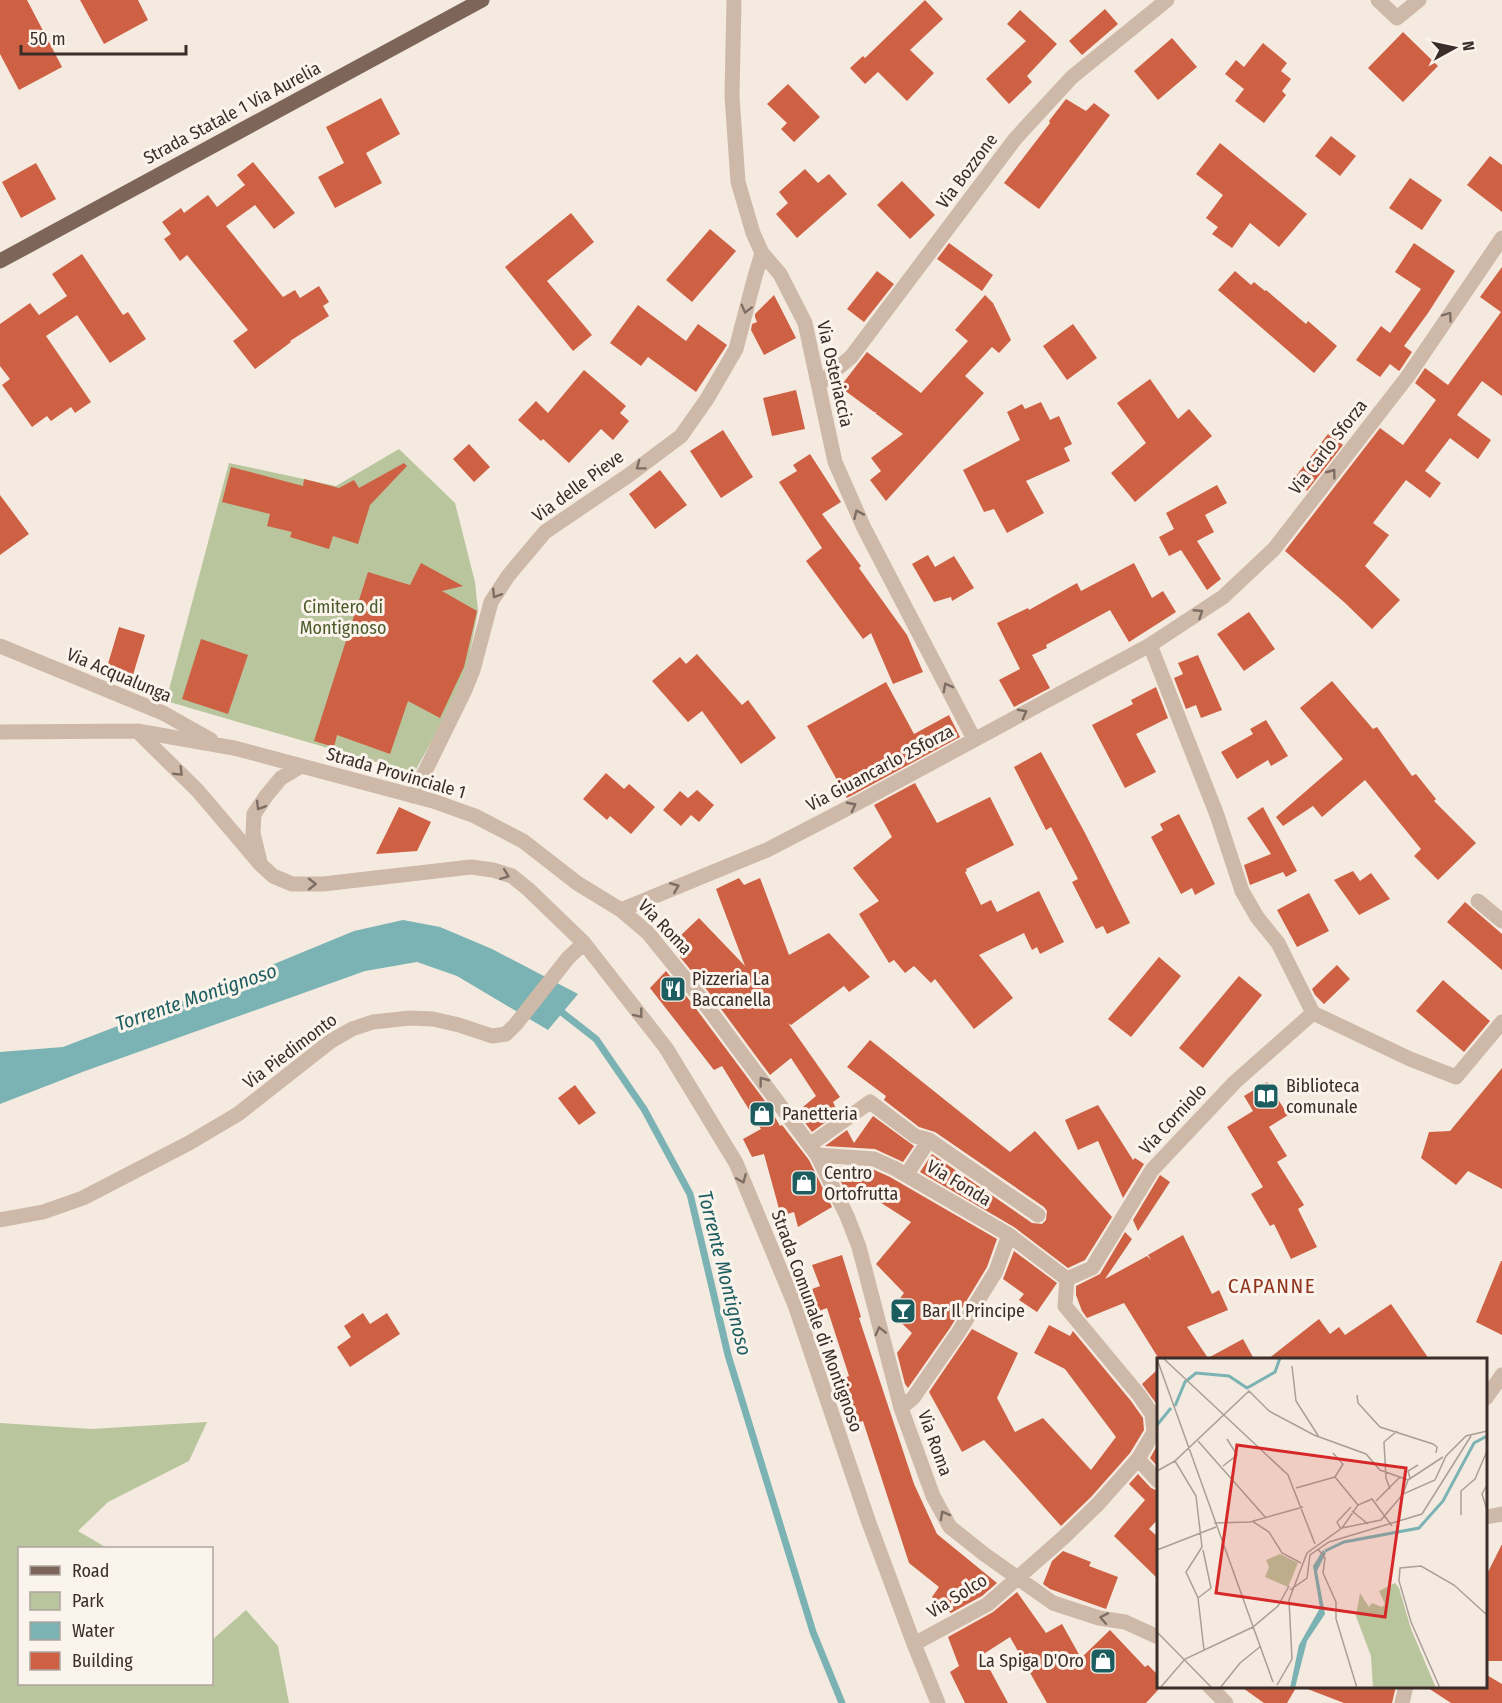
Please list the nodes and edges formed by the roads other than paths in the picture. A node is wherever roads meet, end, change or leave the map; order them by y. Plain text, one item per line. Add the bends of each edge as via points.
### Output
1 (482, 0) edge
2 (734, 0) edge
3 (1167, 0) edge
4 (1378, 0) edge
5 (1419, 0) edge
6 (1502, 238) edge
7 (762, 253) junction
8 (0, 261) edge
9 (819, 384) junction
10 (1150, 645) junction
11 (0, 646) edge
12 (137, 731) junction
13 (0, 732) edge
14 (974, 739) junction
15 (220, 745) junction
16 (302, 766) junction
17 (413, 795) junction
18 (260, 864) junction
19 (1478, 902) dead end
20 (621, 909) junction
21 (1502, 921) edge
22 (584, 943) junction
23 (1313, 1013) junction
24 (1502, 1022) edge
25 (929, 1140) junction
26 (814, 1150) junction
27 (908, 1174) junction
28 (1038, 1215) dead end
29 (0, 1220) edge
30 (1009, 1235) junction
31 (1066, 1279) junction
32 (1502, 1375) edge
33 (1487, 1395) edge
34 (901, 1408) junction
35 (1138, 1459) junction
36 (1157, 1480) edge
37 (1502, 1515) edge
38 (1487, 1516) edge
39 (1017, 1577) junction
40 (1157, 1637) edge
41 (914, 1644) junction
42 (1211, 1688) edge
43 (1406, 1688) edge
44 (938, 1703) edge
45 (1226, 1703) edge
46 (1402, 1703) edge

1 - 8 main road, Strada Statale 1 Via Aurelia
2 - 7 street, Via Osteriaccia via 732,96 738,182
3 - 9 street, Via Bozzone via 1072,77 1015,139 851,357
4 - 5 street via 1396,18
10 -> 6 street, Via Carlo Sforza via 1223,597 1274,549 1407,376
7 - 9 street, Via Osteriaccia via 780,274 805,323
7 -> 17 street, Via delle Pieve via 736,349 681,436 545,532 491,602 465,690
14 -> 9 street, Via Osteriaccia via 864,528 835,462
14 -> 10 street, Via Giuancarlo 2Sforza
10 - 23 street via 1217,815 1242,891 1278,943
11 - 15 street, Via Acqualunga via 163,713
12 - 13 street
12 - 15 street, Strada Provinciale 1
12 -> 18 street, Strada Comunale di Montignoso via 198,791
20 -> 14 street, Via Giuancarlo 2Sforza via 767,850
15 - 16 street, Strada Provinciale 1
16 - 17 street, Strada Provinciale 1
16 -> 18 street via 281,778 254,813 253,833
17 - 20 street, Strada Provinciale 1 via 475,816 523,842
18 -> 22 street, Strada Comunale di Montignoso via 273,876 292,884 471,867 493,870 512,876
19 - 21 street
26 -> 20 street, Via Roma via 699,996 648,933
22 - 29 street, Via Piedimonto via 506,1034 492,1036 410,1018 352,1029 238,1114 189,1143 83,1198 43,1212
22 -> 41 street, Strada Comunale di Montignoso via 666,1048 736,1163 795,1305
23 - 24 street via 1456,1077
23 - 31 street, Via Corniolo via 1235,1082 1152,1170 1092,1268
25 - 26 street via 915,1136 870,1102
25 - 27 street
25 - 28 street
26 - 27 street, Via Fonda via 874,1159
34 -> 26 street, Via Roma via 859,1247 848,1216
27 - 30 street, Via Fonda
30 - 31 street, Via Fonda
30 - 34 street via 996,1271 958,1333 913,1398
31 - 35 street via 1065,1306 1152,1414 1154,1432
32 - 33 street
39 -> 34 street, Via Roma via 950,1527 933,1496
35 - 36 street
35 - 39 street via 1098,1504
37 - 38 street
40 -> 39 street, Via Roma via 1125,1622 1053,1603
39 - 41 street, Via Solco via 988,1604
41 - 44 street, Strada Comunale di Montignoso
42 - 45 street
43 - 46 street

